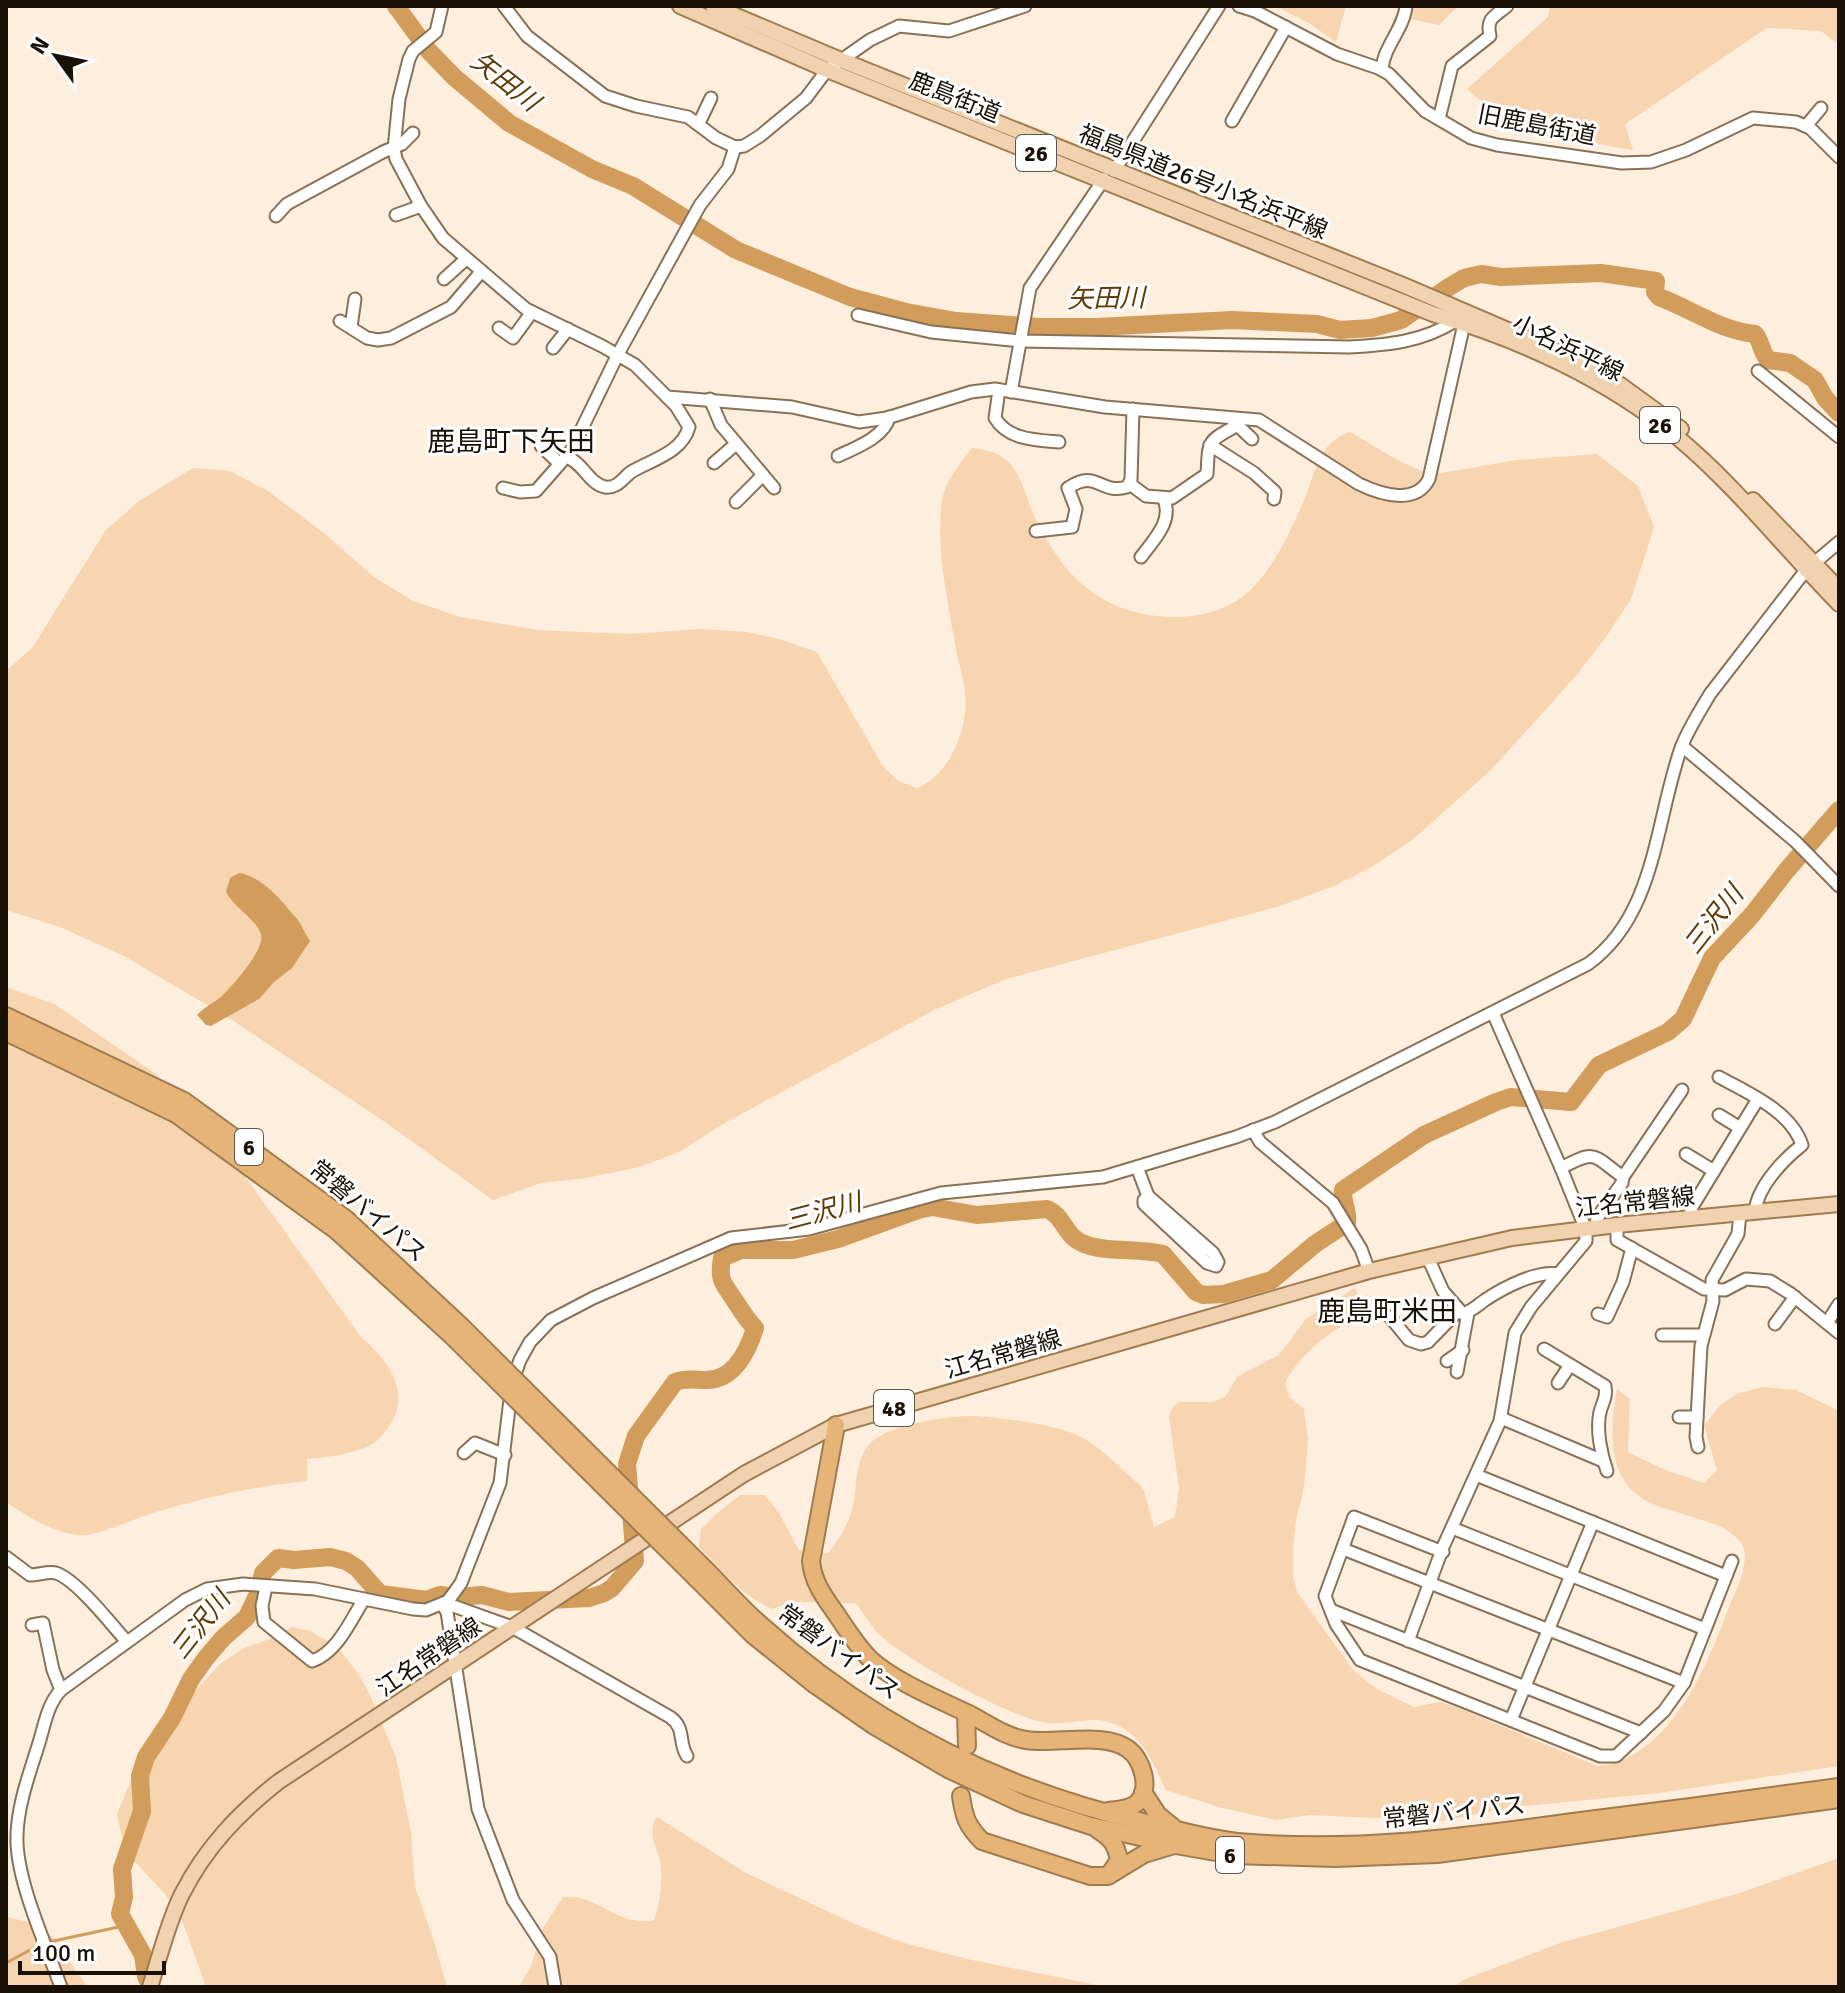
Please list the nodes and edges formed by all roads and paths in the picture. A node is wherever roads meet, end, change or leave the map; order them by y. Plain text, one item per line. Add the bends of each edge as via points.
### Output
1 (442, 6) edge
2 (504, 6) edge
3 (680, 6) edge
4 (713, 6) edge
5 (1025, 6) edge
6 (1219, 6) edge
7 (1239, 6) edge
8 (1406, 6) edge
9 (1507, 6) edge
10 (734, 17) edge
11 (1286, 27) junction
12 (841, 60) junction
13 (827, 70) junction
14 (1382, 70) junction
15 (711, 98) dead end
16 (1821, 108) dead end
17 (1439, 119) junction
18 (1232, 121) dead end
19 (696, 123) junction
20 (1806, 126) junction
21 (413, 133) dead end
22 (735, 147) junction
23 (394, 149) junction
24 (1839, 157) edge
25 (1109, 175) junction
26 (421, 206) junction
27 (396, 215) dead end
28 (276, 216) dead end
29 (466, 259) junction
30 (481, 272) junction
31 (444, 279) dead end
32 (1411, 289) joint
33 (1394, 297) joint
34 (355, 299) dead end
35 (532, 312) junction
36 (858, 315) dead end
37 (1458, 317) junction
38 (499, 328) dead end
39 (568, 329) junction
40 (1021, 341) junction
41 (553, 348) dead end
42 (618, 354) junction
43 (1758, 371) dead end
44 (1005, 391) junction
45 (667, 397) junction
46 (710, 399) junction
47 (1133, 409) junction
48 (889, 417) junction
49 (1234, 421) junction
50 (1839, 437) edge
51 (1252, 439) dead end
52 (1059, 442) dead end
53 (736, 444) junction
54 (1210, 445) junction
55 (541, 446) dead end
56 (838, 456) dead end
57 (562, 460) junction
58 (714, 463) dead end
59 (763, 475) junction
60 (1130, 484) junction
61 (503, 488) dead end
62 (774, 488) dead end
63 (1164, 499) junction
64 (1274, 499) dead end
65 (736, 502) dead end
66 (1036, 531) dead end
67 (1839, 542) edge
68 (1141, 557) dead end
69 (1810, 566) junction
70 (1839, 589) edge
71 (1839, 604) edge
72 (1682, 746) junction
73 (1839, 886) edge
74 (1493, 1013) junction
75 (6, 1016) edge
76 (6, 1032) edge
77 (1719, 1077) dead end
78 (1682, 1090) dead end
79 (1758, 1099) junction
80 (1719, 1115) dead end
81 (1740, 1128) junction
82 (1253, 1130) junction
83 (1686, 1154) dead end
84 (1137, 1167) junction
85 (1561, 1168) junction
86 (1714, 1171) junction
87 (1623, 1177) junction
88 (1148, 1196) junction
89 (1839, 1204) edge
90 (1747, 1213) junction
91 (1689, 1218) junction
92 (1617, 1225) junction
93 (1591, 1229) junction
94 (1632, 1248) junction
95 (1428, 1258) junction
96 (1369, 1271) junction
97 (1558, 1274) junction
98 (1714, 1290) junction
99 (1795, 1297) junction
100 (1839, 1304) edge
101 (1463, 1312) junction
102 (1598, 1314) dead end
103 (1390, 1317) dead end
104 (1827, 1323) junction
105 (1775, 1324) dead end
106 (455, 1330) junction
107 (1839, 1333) edge
108 (1662, 1335) dead end
109 (1703, 1335) junction
110 (1544, 1349) dead end
111 (1463, 1350) junction
112 (1447, 1361) dead end
113 (1570, 1365) junction
114 (1457, 1372) dead end
115 (1558, 1383) dead end
116 (1679, 1417) dead end
117 (1697, 1417) junction
118 (1501, 1418) junction
119 (836, 1425) junction
120 (1698, 1447) dead end
121 (464, 1453) dead end
122 (505, 1455) junction
123 (1476, 1475) junction
124 (1593, 1522) junction
125 (1452, 1528) junction
126 (1343, 1549) junction
127 (1443, 1552) junction
128 (6, 1557) edge
129 (1732, 1561) dead end
130 (701, 1574) junction
131 (1571, 1575) junction
132 (1726, 1576) junction
133 (1431, 1584) junction
134 (266, 1587) junction
135 (364, 1599) junction
136 (444, 1604) junction
137 (1331, 1610) junction
138 (32, 1625) dead end
139 (512, 1627) junction
140 (1705, 1629) junction
141 (1548, 1630) junction
142 (1408, 1641) junction
143 (127, 1642) junction
144 (454, 1667) junction
145 (1684, 1683) junction
146 (1525, 1687) junction
147 (61, 1690) junction
148 (966, 1713) junction
149 (1511, 1720) junction
150 (1641, 1733) junction
151 (967, 1746) dead end
152 (687, 1756) dead end
153 (1839, 1787) edge
154 (1143, 1792) junction
155 (961, 1796) dead end
156 (1839, 1799) edge
157 (1102, 1812) junction
158 (1091, 1826) junction
159 (1177, 1837) junction
160 (18, 1848) junction
161 (6, 1856) edge
162 (1108, 1876) junction
163 (61, 1987) edge
164 (150, 1987) edge
165 (555, 1987) edge

1 - 23 street via 436,32 413,51 407,64
2 - 19 street via 527,36 605,96
3 - 10 main road, 鹿島街道 / 26
4 - 10 main road, 福島県道26号小名浜平線 / 26
5 - 12 street via 949,31 899,26
6 - 25 street
7 - 11 street, 旧鹿島街道
8 - 14 street
9 - 17 street via 1489,21 1490,36 1452,66
10 - 12 main road, 福島県道26号小名浜平線 / 26
10 - 13 main road, 鹿島街道 / 26
11 - 14 street, 旧鹿島街道
11 - 18 street
12 - 13 street
12 - 25 main road, 福島県道26号小名浜平線 / 26
13 - 22 street via 806,98 760,136
13 - 25 main road, 鹿島街道 / 26
14 - 17 street, 旧鹿島街道
15 - 19 street
16 - 20 street
17 - 20 street, 旧鹿島街道 via 1471,138 1497,145 1622,163 1651,162 1686,150 1753,118
19 - 22 street
20 - 24 street
21 - 23 street
22 - 42 street via 728,169 700,205
23 - 26 street
23 - 28 street via 291,201
25 - 32 main road, 福島県道26号小名浜平線 / 26
25 - 33 main road, 鹿島街道 / 26
25 - 40 street via 1040,269 1030,288
26 - 27 street
26 - 29 street
29 - 30 street
29 - 31 street
30 - 34 street via 451,307 397,336 373,339 346,324
30 - 35 street
32 - 37 main road, 小名浜平線 / 26
33 - 37 main road, 小名浜平線 / 26 via 1433,314
35 - 38 street via 513,338
35 - 39 street
36 - 40 street via 931,332
37 - 40 street via 1429,335 1349,347
37 - 49 street via 1429,479 1421,493 1406,496 1366,488 1264,422
37 - 69 main road, 小名浜平線 / 26 via 1566,355 1615,381 1693,439
39 - 41 street
39 - 42 street
40 - 44 street
42 - 45 street
42 - 57 street
43 - 50 street
44 - 47 street
44 - 48 street via 971,392
44 - 52 street via 995,418 999,424 1021,438
45 - 46 street
45 - 57 street via 687,422 688,432 666,454 617,486 600,485 578,462
46 - 48 street via 792,407 848,421
46 - 53 street via 714,414
47 - 49 street
47 - 60 street
48 - 56 street via 877,435
49 - 51 street
49 - 54 street
53 - 58 street
53 - 59 street
54 - 63 street via 1207,474
54 - 64 street via 1265,482 1275,492
55 - 57 street
57 - 61 street via 540,494
59 - 62 street
59 - 65 street
60 - 63 street via 1146,496
60 - 66 street via 1107,488 1086,479 1069,486 1076,509 1072,527
63 - 68 street via 1166,519
67 - 69 street
69 - 70 main road, 小名浜平線 / 26
69 - 71 main road, 小名浜平線 / 26
69 - 72 street via 1710,694
72 - 73 street via 1795,841
72 - 74 street via 1637,906 1617,938 1588,964
74 - 82 street
74 - 85 street
75 - 106 highway, 常磐バイパス / 6 via 184,1101 346,1219
76 - 106 highway, 常磐バイパス / 6 via 176,1114 337,1231
77 - 79 street
78 - 87 street
79 - 81 street
79 - 90 street via 1790,1124 1802,1145 1782,1162
80 - 81 street
81 - 86 street
82 - 84 street
82 - 96 street via 1260,1142 1333,1203
83 - 86 street
84 - 88 street
84 - 122 street via 1080,1181 927,1195 809,1229 731,1238 567,1310 538,1332 515,1372
85 - 87 street via 1593,1156
85 - 93 street
86 - 91 street
87 - 93 street
88 - 88 street via 1213,1253 1216,1266 1144,1204
89 - 90 main road, 江名常磐線 / 48
90 - 91 main road, 江名常磐線 / 48
90 - 98 street via 1712,1280
91 - 92 main road, 江名常磐線 / 48
92 - 93 main road, 江名常磐線 / 48
92 - 94 street via 1617,1240
93 - 95 main road, 江名常磐線 / 48 via 1512,1238
93 - 97 street
94 - 98 street
94 - 102 street via 1607,1317
95 - 96 main road, 江名常磐線 / 48
95 - 101 street
96 - 119 main road, 江名常磐線 / 48
97 - 101 street via 1535,1277
97 - 118 street via 1515,1333
98 - 99 street via 1759,1279
98 - 109 street
99 - 104 street
99 - 105 street
100 - 104 street
101 - 103 street via 1421,1344 1409,1340
101 - 111 street
104 - 107 street
106 - 130 highway, 常磐バイパス / 6, bridge
108 - 109 street
109 - 117 street
110 - 113 street
111 - 112 street
111 - 114 street
113 - 115 street
113 - 118 street via 1605,1386 1600,1413 1605,1466
116 - 117 street
117 - 120 street
118 - 123 street
119 - 139 main road, 江名常磐線 / 48 via 744,1474
119 - 148 highway via 811,1549 814,1581 871,1660
121 - 122 street via 475,1443
122 - 136 street via 493,1506 461,1583
123 - 124 street
123 - 125 street
124 - 131 street
124 - 132 street
125 - 127 street
125 - 131 street
126 - 127 street via 1354,1517
126 - 133 street
126 - 137 street via 1325,1596
127 - 133 street
128 - 143 street via 30,1575 60,1575
129 - 132 street
130 - 157 highway, 常磐バイパス / 6 via 821,1674 877,1713 956,1757 1029,1789
130 - 158 highway, 常磐バイパス / 6 via 753,1635 873,1725 1023,1804
131 - 140 street
131 - 141 street
132 - 140 street
133 - 141 street
133 - 142 street
134 - 135 street
134 - 135 street via 264,1622 312,1661 337,1641
134 - 143 street via 235,1584 195,1593
135 - 136 street via 426,1610
136 - 139 street
136 - 144 street
137 - 142 street
137 - 149 street via 1360,1660
138 - 147 street via 43,1623
139 - 144 main road, 江名常磐線 / 48
139 - 152 street via 678,1722
140 - 145 street
141 - 145 street
141 - 146 street
142 - 146 street
143 - 147 street
144 - 164 main road, 江名常磐線 / 48 via 278,1782 237,1816 181,1895
144 - 165 street via 478,1809 513,1900 550,1957
145 - 150 street
146 - 149 street
146 - 150 street
147 - 160 street via 51,1705 22,1799
148 - 151 highway
148 - 154 highway via 1026,1741 1118,1743 1139,1760
149 - 150 street via 1600,1756 1616,1756
153 - 159 highway, 常磐バイパス / 6 via 1429,1842 1335,1846
154 - 157 highway via 1127,1808
154 - 159 highway
155 - 162 highway via 964,1818 982,1841 1090,1876
156 - 159 highway, 常磐バイパス / 6 via 1437,1854 1233,1855
157 - 159 highway, 常磐バイパス / 6
158 - 159 highway, 常磐バイパス / 6
158 - 162 highway via 1112,1838 1117,1850 1119,1860
159 - 162 highway
160 - 161 street
160 - 163 street

